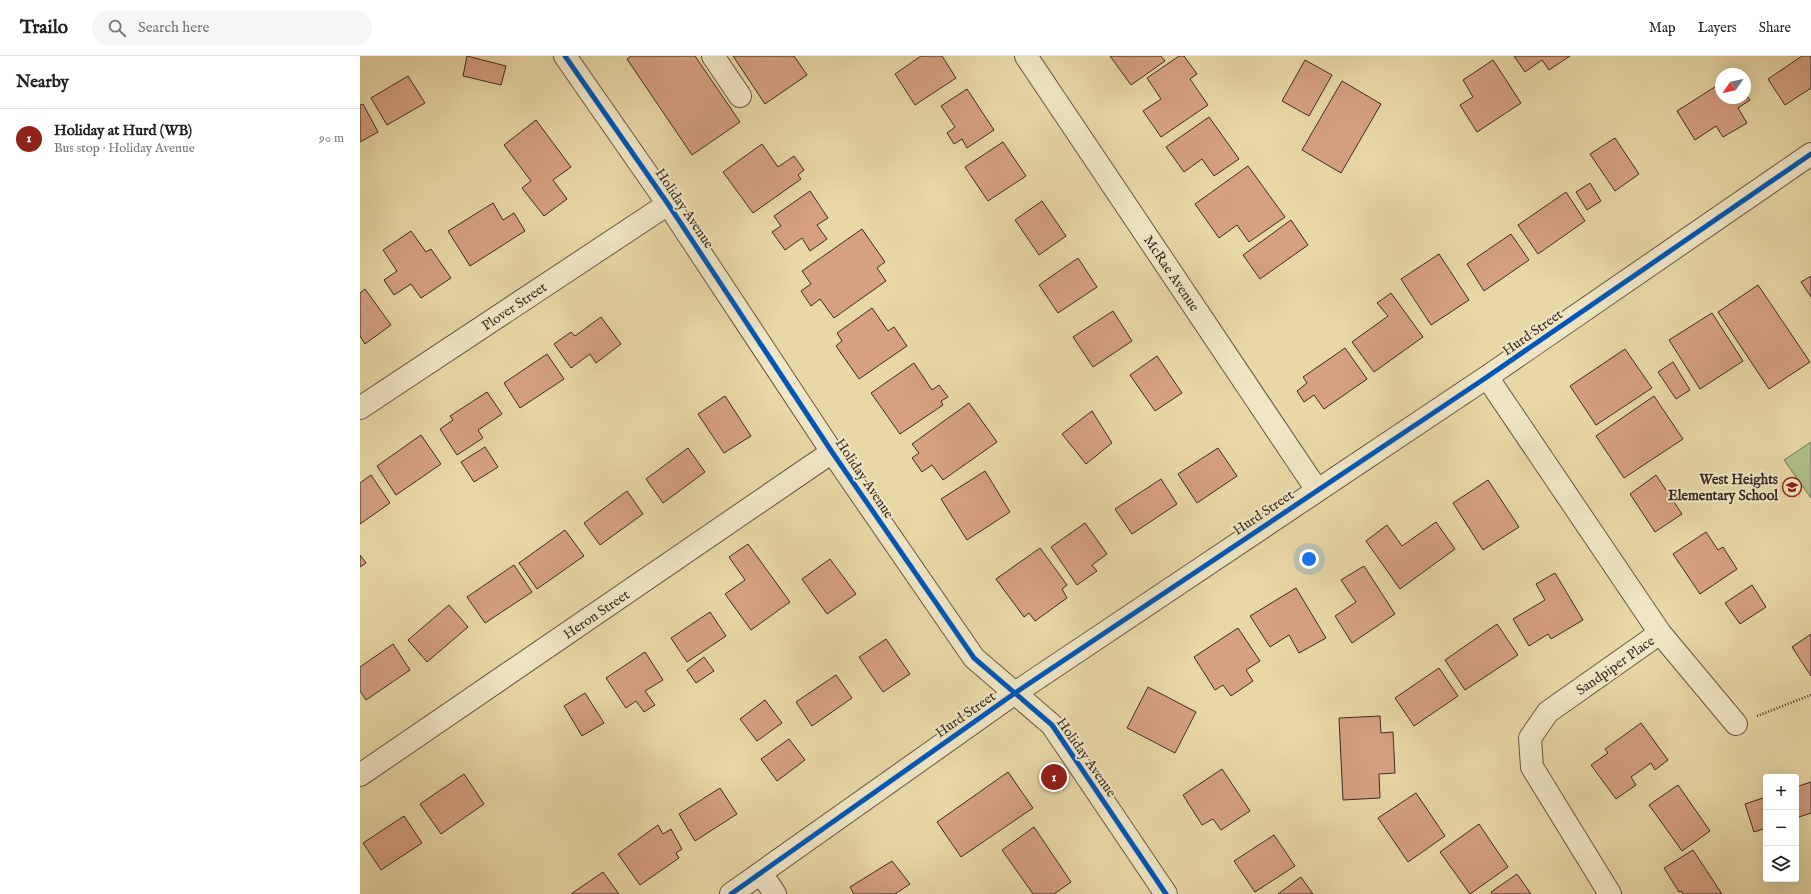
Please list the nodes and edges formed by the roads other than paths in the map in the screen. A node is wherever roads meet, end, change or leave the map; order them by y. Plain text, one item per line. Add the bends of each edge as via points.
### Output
1 (713, 56) edge
2 (1026, 56) edge
3 (572, 59) edge
4 (740, 96) dead end
5 (1811, 154) edge
6 (668, 204) junction
7 (1487, 377) junction
8 (360, 408) edge
9 (832, 452) junction
10 (1317, 490) junction
11 (1660, 633) junction
12 (1015, 693) junction
13 (1736, 724) road end
14 (360, 776) edge
15 (762, 873) junction
16 (731, 894) edge
17 (775, 894) edge
18 (1166, 894) edge
19 (1610, 894) edge

1 - 4 street
2 - 10 street, McRae Avenue
3 - 6 street, Holiday Avenue
5 - 7 street, Hurd Street
6 - 8 street, Plover Street
6 - 9 street, Holiday Avenue
7 - 10 street, Hurd Street
7 - 11 street, Sandpiper Place
9 - 12 street, Holiday Avenue via 974,658
9 - 14 street, Heron Street
10 - 12 street, Hurd Street
11 - 13 street
11 - 19 street, Sandpiper Place via 1548,712 1530,738 1532,767
12 - 15 street, Hurd Street
12 - 18 street, Holiday Avenue via 1052,725
15 - 16 street, Hurd Street
15 - 17 street

